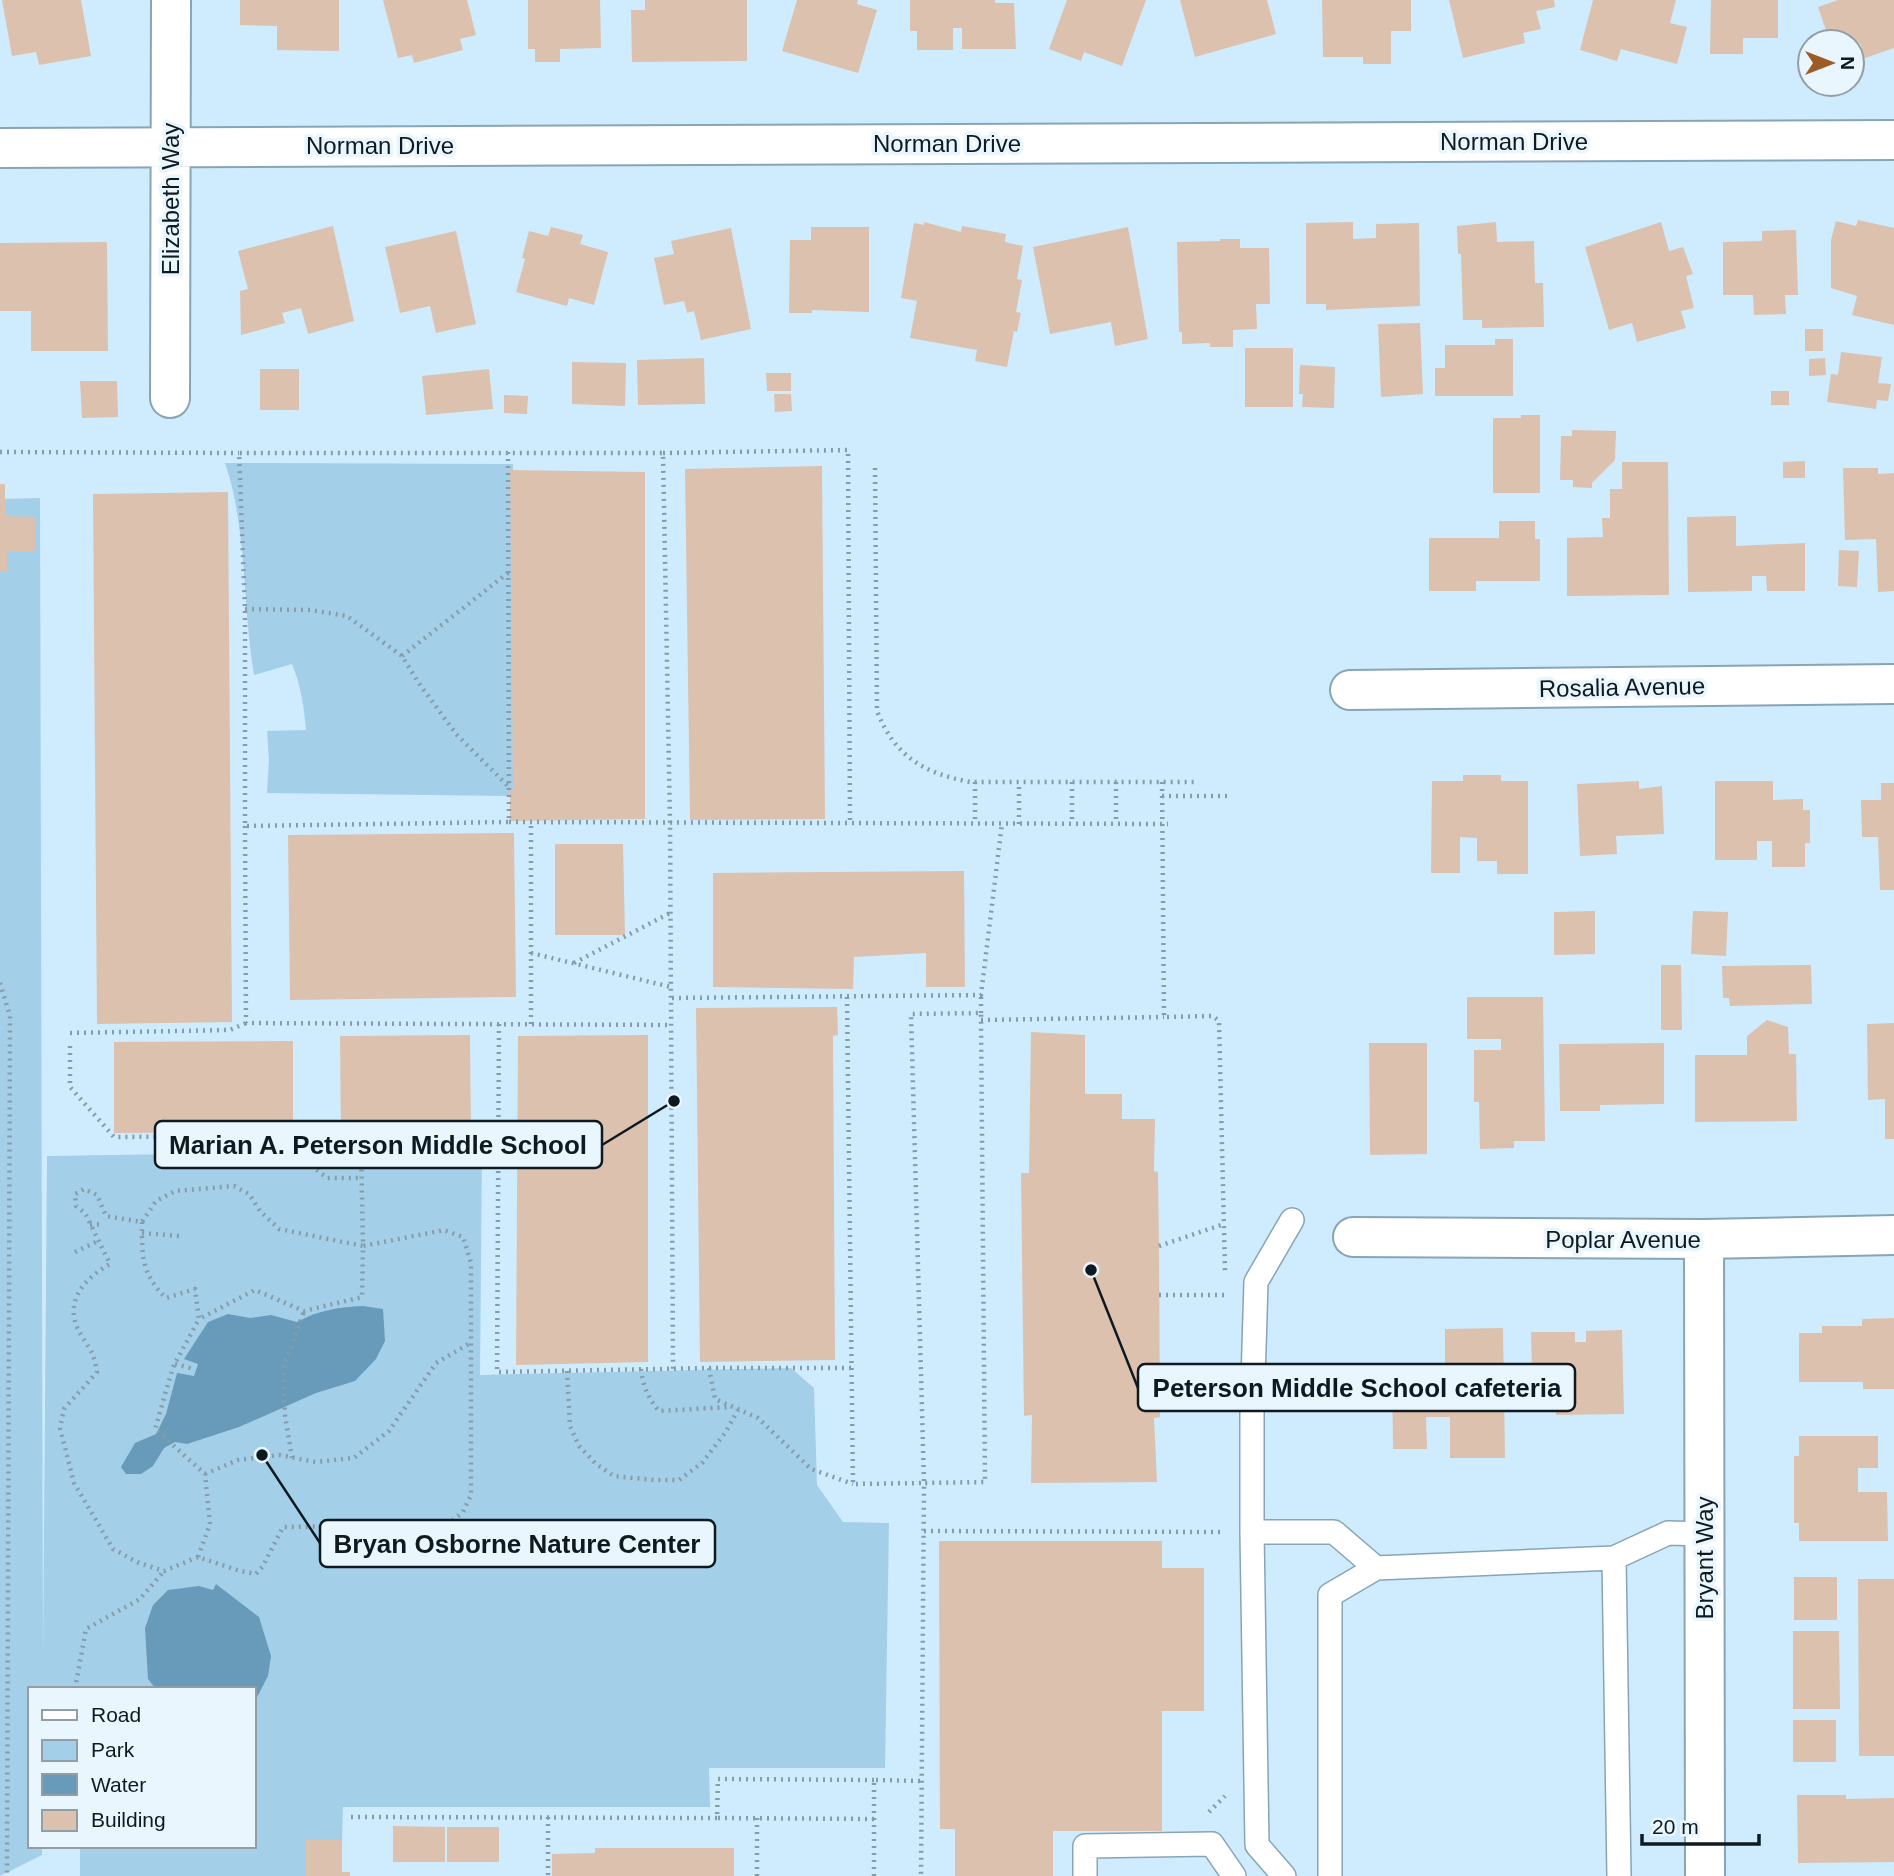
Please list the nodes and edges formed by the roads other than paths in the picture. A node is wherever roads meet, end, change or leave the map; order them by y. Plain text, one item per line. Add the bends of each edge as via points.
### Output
1 (171, 0) edge
2 (1894, 140) edge
3 (171, 146) junction
4 (0, 148) edge
5 (170, 398) dead end
6 (1894, 684) edge
7 (1350, 690) dead end
8 (1292, 1220) dead end
9 (1894, 1235) edge
10 (1353, 1237) dead end
11 (1704, 1239) junction
12 (1252, 1532) junction
13 (1704, 1534) junction
14 (1614, 1558) junction
15 (1376, 1569) junction
16 (1085, 1876) edge
17 (1234, 1876) edge
18 (1284, 1876) edge
19 (1330, 1876) edge
20 (1619, 1876) edge
21 (1705, 1876) edge

1 - 3 street, Elizabeth Way
2 - 3 street, Norman Drive
3 - 4 street, Norman Drive
3 - 5 street, Elizabeth Way
6 - 7 street, Rosalia Avenue
8 - 12 lane via 1256,1282
9 - 11 street, Poplar Avenue
10 - 11 street, Poplar Avenue
11 - 13 street, Bryant Way
12 - 15 lane via 1334,1532
12 - 18 lane via 1257,1845
13 - 14 lane via 1668,1533
13 - 21 street, Bryant Way
14 - 15 lane
14 - 20 lane
15 - 19 lane via 1330,1595
16 - 17 lane via 1085,1846 1212,1844

